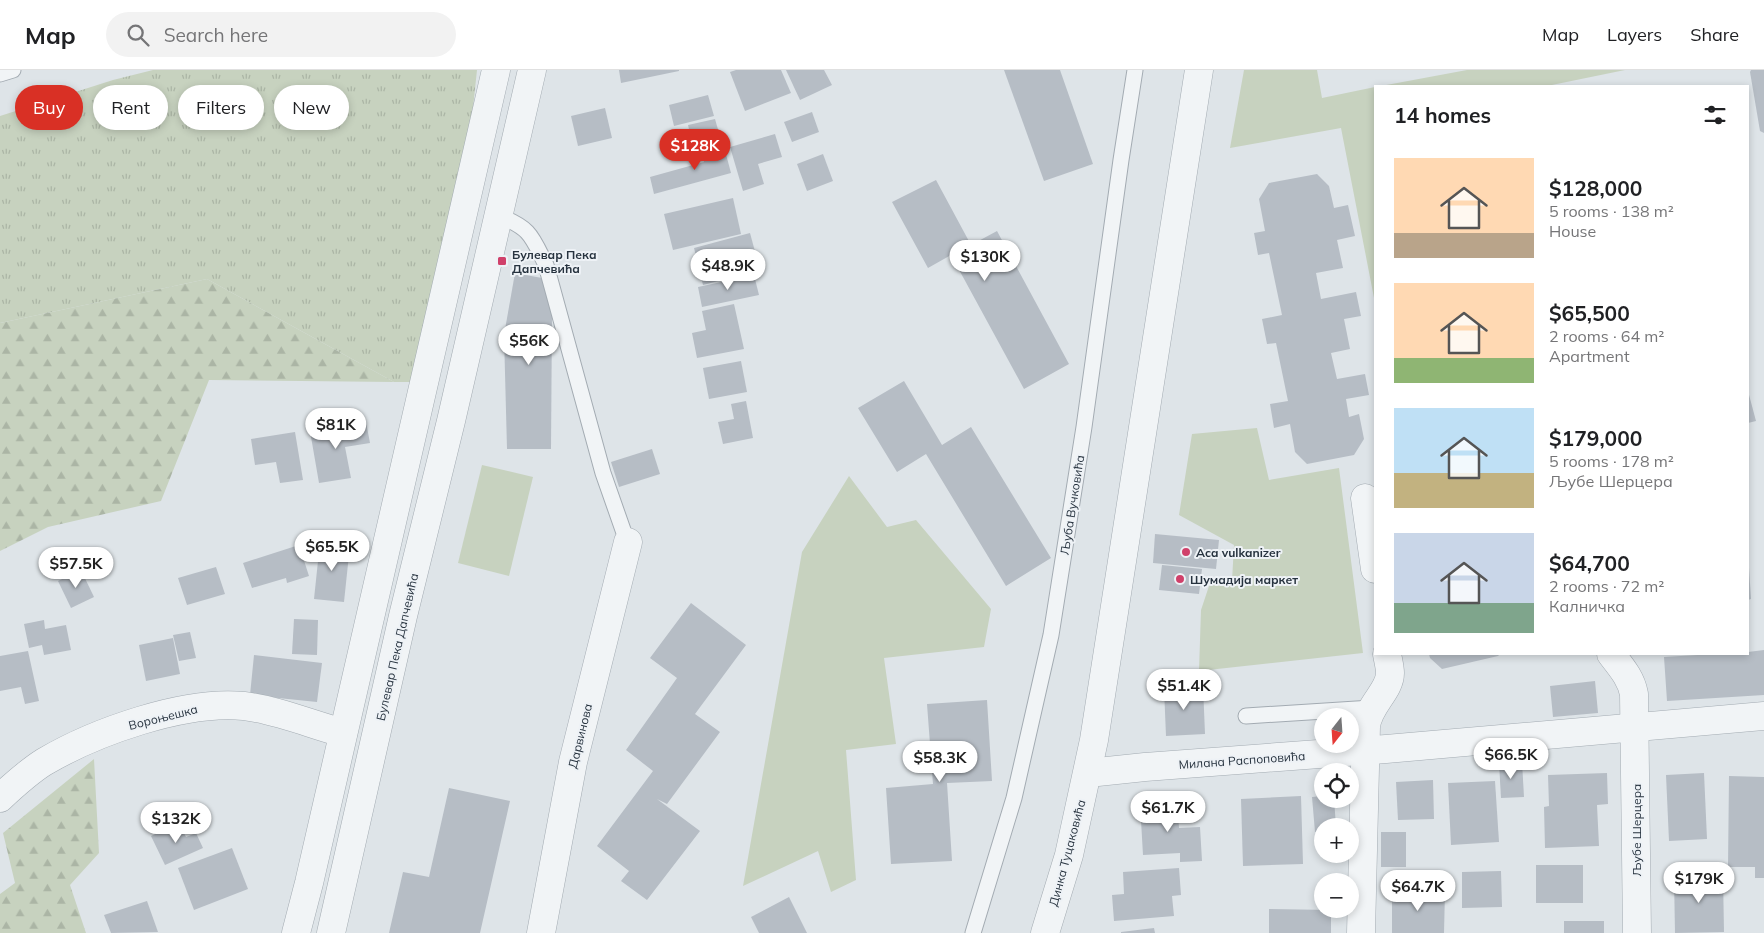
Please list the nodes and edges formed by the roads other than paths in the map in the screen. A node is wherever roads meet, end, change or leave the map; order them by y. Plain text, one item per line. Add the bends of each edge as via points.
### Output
1 (496, 70) edge
2 (532, 70) edge
3 (1135, 70) edge
4 (1199, 70) edge
5 (499, 216) junction
6 (1365, 498) dead end
7 (628, 542) joint
8 (1374, 562) edge
9 (1388, 655) edge
10 (1612, 655) edge
11 (1372, 708) junction
12 (1246, 716) dead end
13 (1764, 716) edge
14 (1635, 727) junction
15 (343, 733) junction
16 (1366, 751) junction
17 (1088, 773) junction
18 (0, 798) edge
19 (296, 933) edge
20 (332, 933) edge
21 (541, 933) edge
22 (973, 933) edge
23 (1046, 933) edge
24 (1361, 933) edge
25 (1636, 933) edge

1 - 15 street
2 - 5 street, Булевар Пека Дапчевића
3 - 22 lane, Љуба Вучковића via 1051,635 1014,798
4 - 17 street
5 - 7 lane via 531,234 546,265 603,473
5 - 20 street, Булевар Пека Дапчевића
6 - 8 street
7 - 21 street, Дарвинова via 573,762
9 - 11 street via 1389,680
10 - 14 street via 1632,685
11 - 12 lane
11 - 16 street via 1367,718
13 - 14 street, Милана Распоповића
14 - 16 street, Милана Распоповића
14 - 25 street, Љубе Шерцера
15 - 18 street, Вороњешка via 244,706 218,705 183,710 112,730 70,749 44,762
15 - 19 street
16 - 17 street, Милана Распоповића
16 - 24 street
17 - 23 street, Динка Туцаковића

